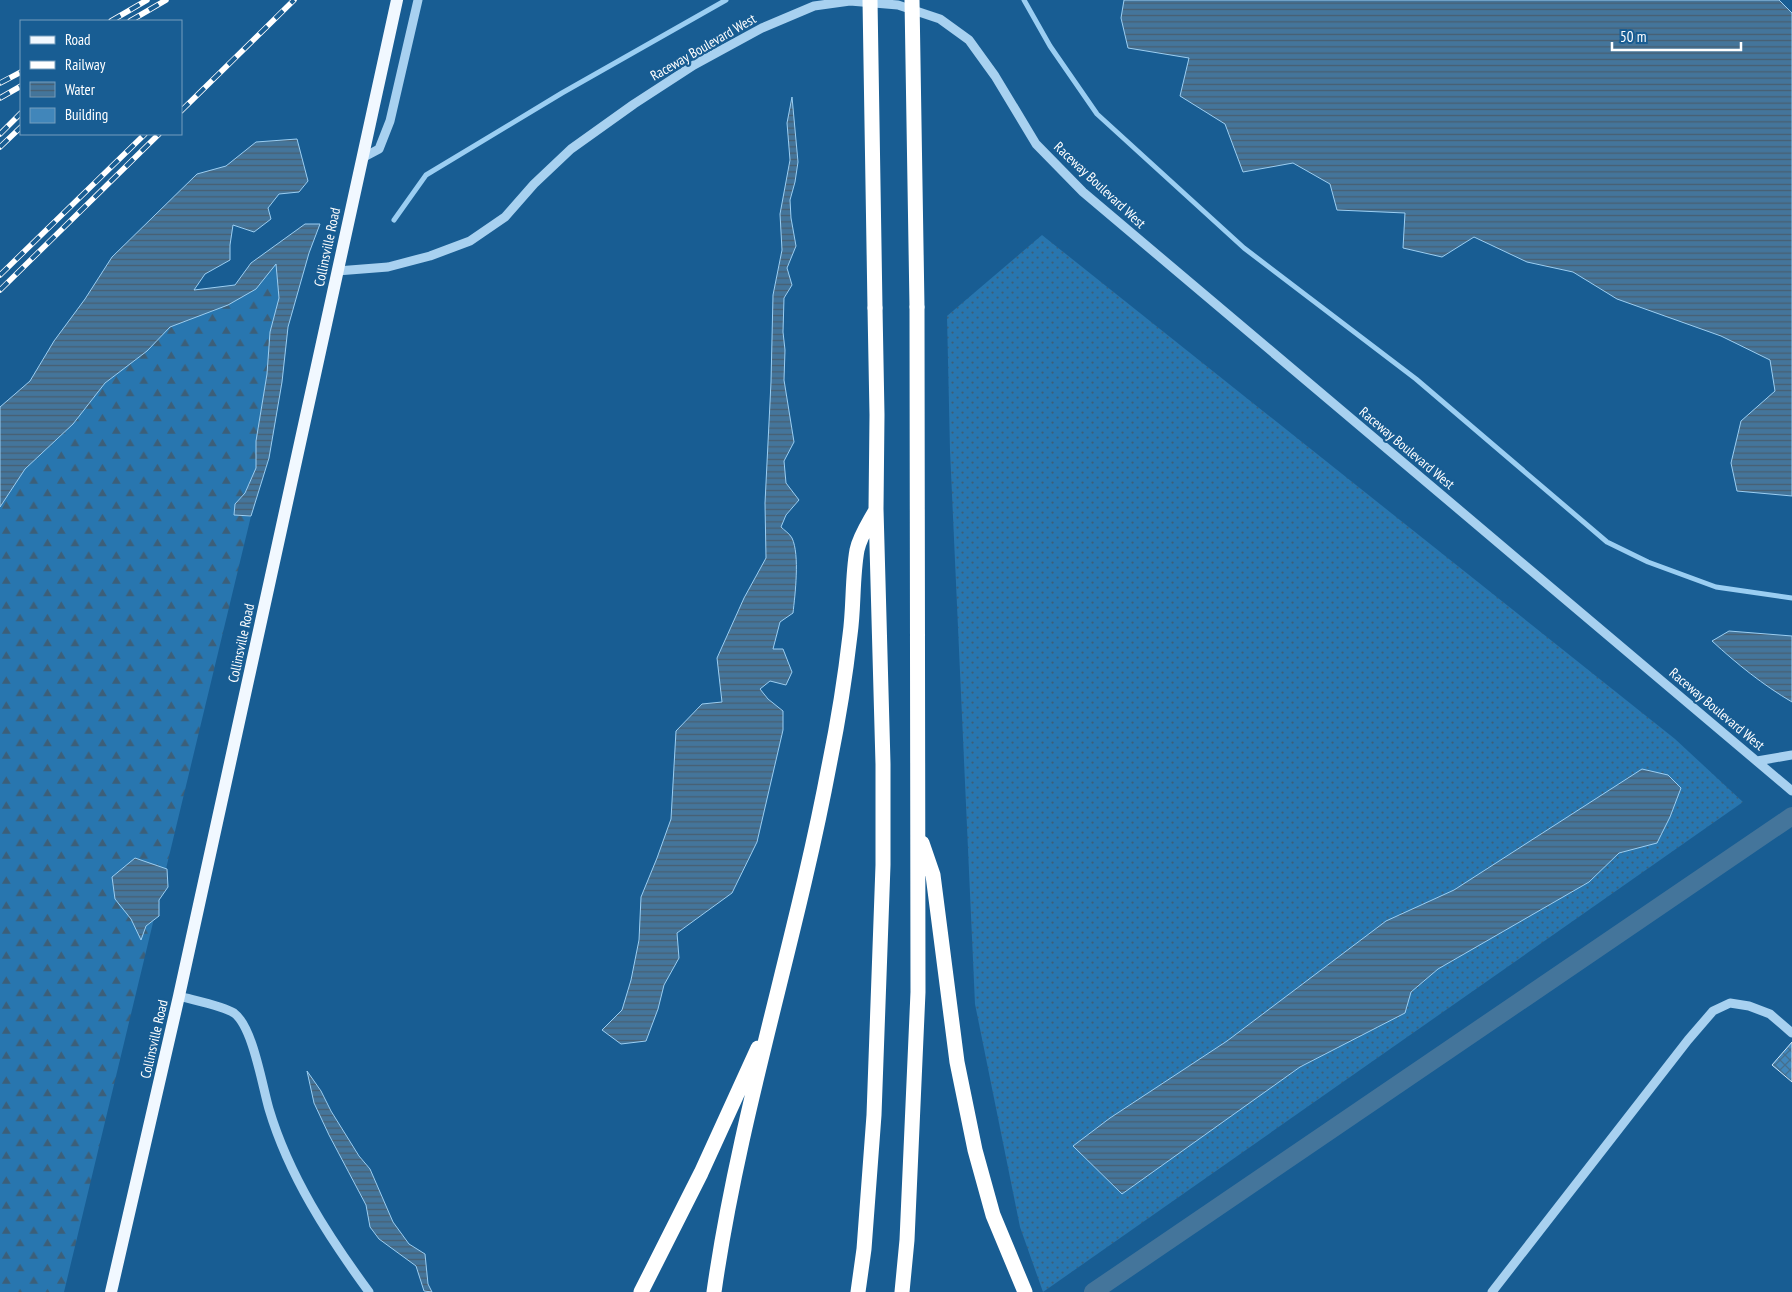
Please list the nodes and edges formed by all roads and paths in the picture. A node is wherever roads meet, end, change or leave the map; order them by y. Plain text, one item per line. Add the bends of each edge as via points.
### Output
1 (397, 0) edge
2 (418, 0) edge
3 (870, 0) edge
4 (912, 0) edge
5 (362, 158) junction
6 (337, 271) junction
7 (876, 509) junction
8 (1792, 755) edge
9 (1757, 761) junction
10 (1792, 791) edge
11 (918, 830) junction
12 (179, 996) junction
13 (773, 1015) junction
14 (1792, 1033) edge
15 (1023, 1288) edge
16 (111, 1292) edge
17 (369, 1292) edge
18 (641, 1292) edge
19 (714, 1292) edge
20 (858, 1292) edge
21 (902, 1292) edge
22 (1492, 1292) edge

1 - 5 main road, Collinsville Road
2 - 5 street via 390,121 379,149
3 - 7 highway, bridge
4 - 11 highway, bridge via 917,307
5 - 6 main road, Collinsville Road
6 - 9 street, Raceway Boulevard West via 388,268 470,242 505,217 571,149 634,104 694,65 762,28 814,6 850,1 898,5 940,19 969,40 1036,144 1084,192
6 - 12 main road, Collinsville Road
7 - 13 highway via 857,550 838,720 820,818
7 - 20 highway via 882,674 882,865 874,1115
8 - 9 street
9 - 10 street, Raceway Boulevard West
11 - 15 highway via 933,875 957,1062 975,1150 993,1216
11 - 21 highway via 918,992
12 - 16 main road, Collinsville Road
12 - 17 street via 234,1013 245,1027 270,1110 293,1170 318,1219
13 - 18 highway via 702,1174
13 - 19 highway via 730,1192
14 - 22 street via 1770,1014 1748,1006 1730,1003 1713,1011

